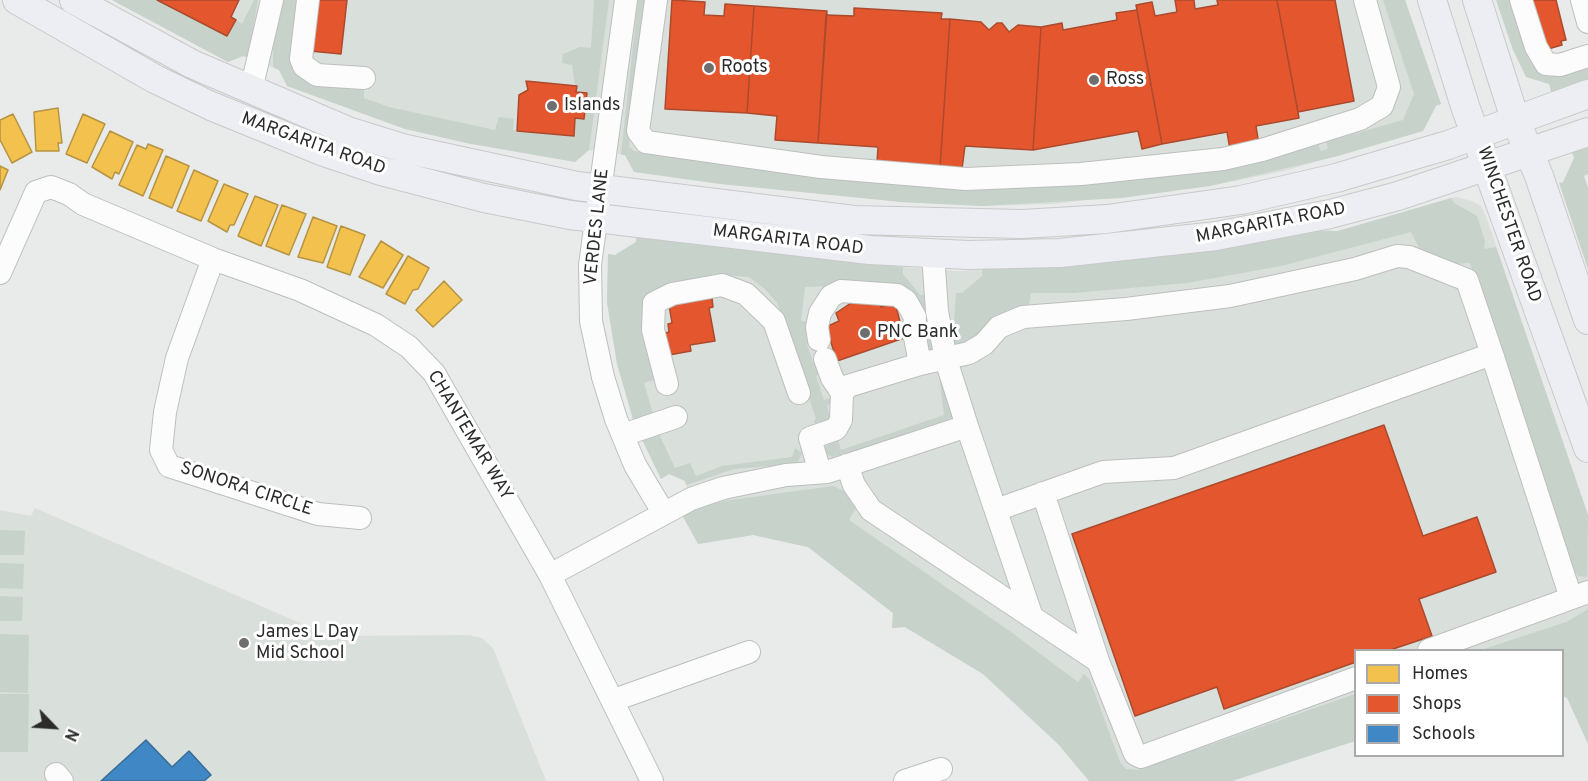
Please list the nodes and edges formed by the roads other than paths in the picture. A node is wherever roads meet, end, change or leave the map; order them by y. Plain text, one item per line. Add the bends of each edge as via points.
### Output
1 (17, 0) edge
2 (74, 0) edge
3 (272, 0) edge
4 (308, 0) edge
5 (626, 0) edge
6 (656, 0) edge
7 (1365, 0) edge
8 (1432, 0) edge
9 (1477, 0) edge
10 (1521, 0) edge
11 (1582, 0) edge
12 (1588, 22) edge
13 (1588, 56) edge
14 (364, 78) dead end
15 (250, 90) junction
16 (1588, 94) edge
17 (1515, 119) junction
18 (1588, 132) edge
19 (1476, 133) junction
20 (1529, 151) junction
21 (1488, 166) junction
22 (600, 189) junction
23 (596, 219) junction
24 (1107, 219) junction
25 (933, 254) junction
26 (968, 255) junction
27 (213, 259) junction
28 (0, 273) edge
29 (1588, 320) edge
30 (942, 331) junction
31 (1492, 354) junction
32 (946, 360) junction
33 (920, 364) junction
34 (667, 384) dead end
35 (799, 393) dead end
36 (842, 393) junction
37 (676, 417) dead end
38 (968, 426) junction
39 (623, 435) junction
40 (1588, 448) edge
41 (848, 465) junction
42 (820, 472) junction
43 (1043, 493) junction
44 (996, 510) junction
45 (663, 512) junction
46 (360, 518) dead end
47 (550, 575) junction
48 (1579, 595) edge
49 (1032, 616) junction
50 (1434, 649) edge
51 (749, 652) dead end
52 (1098, 661) junction
53 (1354, 679) edge
54 (614, 700) junction
55 (941, 769) dead end
56 (652, 781) edge
57 (904, 781) edge

1 - 23 main road, MARGARITA ROAD via 155,79 324,152 463,193
2 - 15 main road, MARGARITA ROAD via 192,64
3 - 15 street
4 - 14 street via 301,59 304,66 317,75
5 - 22 street, VERDES LANE
6 - 7 street via 638,131 646,142 821,167 966,179 1081,174 1223,159 1360,119 1382,106 1389,87
8 - 19 main road, WINCHESTER ROAD
9 - 17 main road
10 - 13 street via 1536,48 1546,64 1560,65
11 - 12 street
15 - 22 main road, MARGARITA ROAD via 348,131 406,149 459,163
16 - 17 main road, MARGARITA ROAD
17 - 19 main road, MARGARITA ROAD
17 - 20 main road
18 - 20 main road, MARGARITA ROAD
19 - 21 main road, WINCHESTER ROAD
19 - 24 main road, MARGARITA ROAD via 1448,145 1315,183 1241,200
20 - 21 main road, MARGARITA ROAD
20 - 29 main road
21 - 26 main road, MARGARITA ROAD via 1330,214 1226,234 1072,252
21 - 40 main road, WINCHESTER ROAD
22 - 23 street, VERDES LANE
22 - 24 main road, MARGARITA ROAD via 854,220 1022,224
23 - 25 main road, MARGARITA ROAD
23 - 39 street, VERDES LANE via 590,265 591,321 603,377
24 - 25 main road via 1047,236 944,237 934,246
25 - 26 main road, MARGARITA ROAD
25 - 30 street
26 - 30 street via 950,267
27 - 28 street, CHANTEMAR WAY via 51,187 36,192
27 - 46 street, SONORA CIRCLE via 177,358 165,412 160,450 169,466 318,514
27 - 47 street, CHANTEMAR WAY via 300,290 376,325 409,346 434,373
30 - 32 street
31 - 32 street via 1467,280 1397,256 1230,296 1023,317 999,327 984,344
31 - 43 street via 1174,468 1103,472
31 - 48 street
32 - 33 street
32 - 38 street
33 - 36 street via 848,386
33 - 36 street via 915,317 906,301 897,295 841,291 831,296 820,313 817,327 832,378
34 - 35 street via 653,330 654,303 672,294 722,285 746,294 774,321
36 - 42 street via 841,420 836,429 810,438
37 - 39 street
38 - 41 street
38 - 44 street
39 - 45 street, VERDES LANE via 635,465
41 - 42 street
41 - 49 street via 854,485 871,510
42 - 45 street via 723,488
43 - 44 street
43 - 52 street
44 - 49 street
45 - 47 street
47 - 54 street, CHANTEMAR WAY
48 - 50 street
49 - 52 street
51 - 54 street
52 - 53 street via 1135,754 1141,757
54 - 56 street, CHANTEMAR WAY
55 - 57 street

